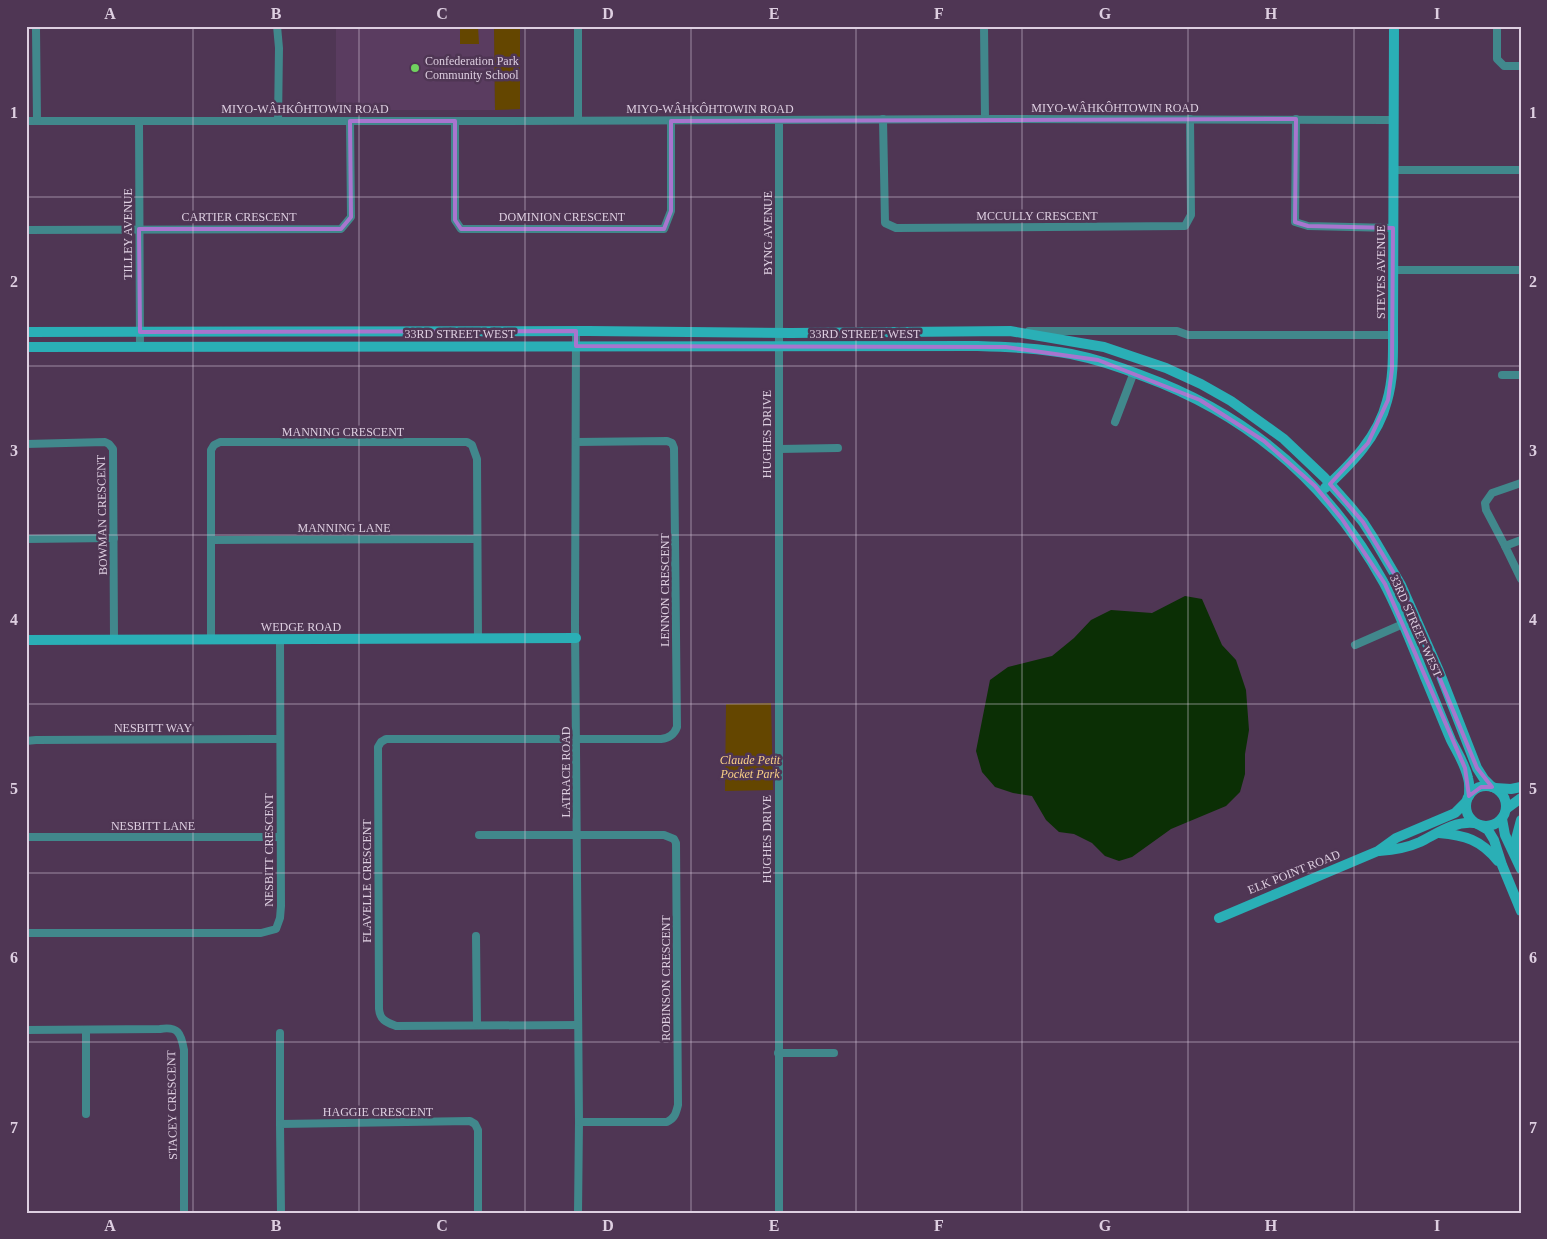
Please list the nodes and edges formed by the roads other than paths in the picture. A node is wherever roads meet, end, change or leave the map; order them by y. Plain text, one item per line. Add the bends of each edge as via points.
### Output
1 (37, 26) edge
2 (277, 26) edge
3 (578, 26) edge
4 (984, 26) edge
5 (1394, 26) edge
6 (1497, 26) edge
7 (1521, 66) edge
8 (883, 119) junction
9 (985, 119) junction
10 (1190, 119) junction
11 (1296, 119) junction
12 (578, 120) junction
13 (779, 120) junction
14 (1393, 120) junction
15 (26, 121) edge
16 (37, 121) junction
17 (278, 121) junction
18 (350, 121) junction
19 (455, 121) junction
20 (671, 121) junction
21 (139, 122) junction
22 (1393, 170) junction
23 (1521, 170) edge
24 (1393, 228) junction
25 (140, 229) junction
26 (26, 230) edge
27 (1393, 270) junction
28 (1521, 270) edge
29 (576, 331) junction
30 (26, 332) edge
31 (140, 332) junction
32 (1010, 332) junction
33 (779, 333) junction
34 (1393, 335) junction
35 (140, 346) junction
36 (576, 346) junction
37 (778, 346) junction
38 (26, 347) edge
39 (1134, 372) junction
40 (1502, 375) dead end
41 (1521, 375) edge
42 (1115, 422) dead end
43 (576, 442) junction
44 (26, 444) edge
45 (838, 448) dead end
46 (779, 449) junction
47 (1330, 484) junction
48 (1521, 484) edge
49 (1321, 493) junction
50 (114, 538) junction
51 (26, 539) edge
52 (212, 540) junction
53 (477, 540) junction
54 (1521, 540) edge
55 (1505, 546) junction
56 (1521, 580) edge
57 (1403, 624) junction
58 (576, 638) junction
59 (211, 639) junction
60 (280, 639) junction
61 (478, 639) junction
62 (26, 640) edge
63 (114, 640) junction
64 (1355, 645) dead end
65 (280, 739) junction
66 (577, 739) junction
67 (26, 741) edge
68 (1493, 787) junction
69 (1521, 787) edge
70 (1521, 798) edge
71 (1468, 799) junction
72 (1504, 814) junction
73 (1521, 820) edge
74 (1478, 824) junction
75 (1436, 833) junction
76 (479, 835) dead end
77 (577, 835) junction
78 (26, 837) edge
79 (280, 837) junction
80 (1378, 851) junction
81 (1502, 865) junction
82 (1521, 867) edge
83 (1521, 911) edge
84 (1219, 918) dead end
85 (26, 933) edge
86 (476, 936) dead end
87 (477, 1024) junction
88 (578, 1025) junction
89 (26, 1030) edge
90 (86, 1030) junction
91 (280, 1034) dead end
92 (778, 1053) junction
93 (834, 1053) dead end
94 (86, 1114) dead end
95 (579, 1122) junction
96 (280, 1124) junction
97 (184, 1213) edge
98 (281, 1213) edge
99 (478, 1213) edge
100 (578, 1213) edge
101 (779, 1213) edge

1 - 16 street
2 - 17 street
3 - 12 street
4 - 9 street
5 - 14 main road, STEVES AVENUE
6 - 7 street via 1498,59 1504,66
8 - 9 street, MIYO-WÂHKÔHTOWIN ROAD
8 - 10 street, MCCULLY CRESCENT via 885,223 896,228 1184,226 1191,215
8 - 13 street, MIYO-WÂHKÔHTOWIN ROAD
9 - 10 street, MIYO-WÂHKÔHTOWIN ROAD
10 - 11 street, MIYO-WÂHKÔHTOWIN ROAD
11 - 14 street, MIYO-WÂHKÔHTOWIN ROAD
11 - 24 street via 1295,222 1308,226
12 - 19 street, MIYO-WÂHKÔHTOWIN ROAD
12 - 20 street, MIYO-WÂHKÔHTOWIN ROAD
13 - 20 street, MIYO-WÂHKÔHTOWIN ROAD
13 - 33 street, BYNG AVENUE
14 - 22 main road, STEVES AVENUE
15 - 16 street, MIYO-WÂHKÔHTOWIN ROAD
16 - 21 street, MIYO-WÂHKÔHTOWIN ROAD
17 - 18 street, MIYO-WÂHKÔHTOWIN ROAD
17 - 21 street, MIYO-WÂHKÔHTOWIN ROAD
18 - 19 street, MIYO-WÂHKÔHTOWIN ROAD
18 - 25 street, CARTIER CRESCENT via 351,216 342,228
19 - 20 street, DOMINION CRESCENT via 455,220 461,228 634,229 664,228 670,211
21 - 25 street, TILLEY AVENUE
22 - 23 street
22 - 24 main road, STEVES AVENUE
24 - 27 main road, STEVES AVENUE
25 - 26 street, CARTIER CRESCENT
25 - 31 street, TILLEY AVENUE
27 - 28 street
27 - 34 main road, STEVES AVENUE
29 - 31 main road, 33RD STREET WEST
29 - 33 main road, 33RD STREET WEST
29 - 36 street, LATRACE ROAD
30 - 31 main road, 33RD STREET WEST
31 - 35 street, TILLEY AVENUE
32 - 33 main road, 33RD STREET WEST
32 - 34 street, 33RD STREET WEST
32 - 47 main road, 33RD STREET WEST via 1104,347 1201,384 1284,439
33 - 37 street, BYNG AVENUE
34 - 47 main road, STEVES AVENUE via 1388,400 1380,422 1350,466
35 - 36 main road, 33RD STREET WEST
35 - 38 main road, 33RD STREET WEST
36 - 37 main road, 33RD STREET WEST
36 - 43 street, LATRACE ROAD
37 - 39 main road, 33RD STREET WEST via 1006,347 1070,354
37 - 46 street, HUGHES DRIVE
39 - 42 street
39 - 49 main road, 33RD STREET WEST via 1175,387 1234,420 1288,461
40 - 41 street
43 - 58 street, LATRACE ROAD
43 - 66 street, LENNON CRESCENT via 667,441 674,448 677,717 675,732 666,738
44 - 50 street, BOWMAN CRESCENT via 110,444 114,456
45 - 46 street
46 - 92 street, HUGHES DRIVE
47 - 49 main road, STEVES AVENUE
47 - 68 main road, 33RD STREET WEST via 1363,522 1389,562 1442,679 1477,768
48 - 55 street via 1492,493 1485,503
49 - 57 main road, 33RD STREET WEST via 1385,584
50 - 51 street
50 - 63 street, BOWMAN CRESCENT
52 - 53 street, MANNING LANE
52 - 53 street, MANNING CRESCENT via 211,450 220,442 467,442 472,445 477,459
52 - 59 street, MANNING CRESCENT
53 - 61 street, MANNING CRESCENT
54 - 55 street
55 - 56 street
57 - 64 street
57 - 71 main road, 33RD STREET WEST via 1465,768 1469,783
58 - 61 main road, WEDGE ROAD
58 - 66 street, LATRACE ROAD
59 - 60 main road, WEDGE ROAD
59 - 63 main road, WEDGE ROAD
60 - 61 main road, WEDGE ROAD
60 - 65 street, NESBITT CRESCENT
62 - 63 main road, WEDGE ROAD
65 - 67 street, NESBITT WAY
65 - 79 street, NESBITT CRESCENT
66 - 77 street, LATRACE ROAD
66 - 87 street, FLAVELLE CRESCENT via 386,739 378,747 379,1016 396,1026
68 - 69 main road
68 - 71 main road via 1476,789
68 - 72 main road, 33RD STREET WEST via 1502,794 1506,804
70 - 72 main road
71 - 74 main road, 33RD STREET WEST via 1468,814
71 - 80 main road, ELK POINT ROAD via 1455,813 1396,838
72 - 74 main road via 1493,825
72 - 82 main road, 33RD STREET WEST via 1505,835
73 - 82 main road via 1516,839
74 - 75 main road, ELK POINT ROAD via 1465,822
74 - 81 main road, 33RD STREET WEST via 1488,830 1494,840
75 - 80 main road, ELK POINT ROAD via 1400,850
75 - 81 main road via 1458,835 1480,844
76 - 77 street
77 - 88 street, LATRACE ROAD
77 - 95 street, ROBINSON CRESCENT via 670,836 676,843 677,858 676,1113 667,1122
78 - 79 street, NESBITT LANE
79 - 85 street, NESBITT CRESCENT via 280,918 276,929 261,933
80 - 84 main road, ELK POINT ROAD
81 - 83 main road, 33RD STREET WEST
86 - 87 street
87 - 88 street, FLAVELLE CRESCENT
88 - 95 street, LATRACE ROAD
89 - 90 street, STACEY CRESCENT
90 - 94 street
90 - 97 street, STACEY CRESCENT via 170,1028 180,1034 184,1050
91 - 96 street
92 - 93 street
92 - 101 street, HUGHES DRIVE
95 - 100 street, LATRACE ROAD
96 - 98 street
96 - 99 street, HAGGIE CRESCENT via 470,1121 478,1130

